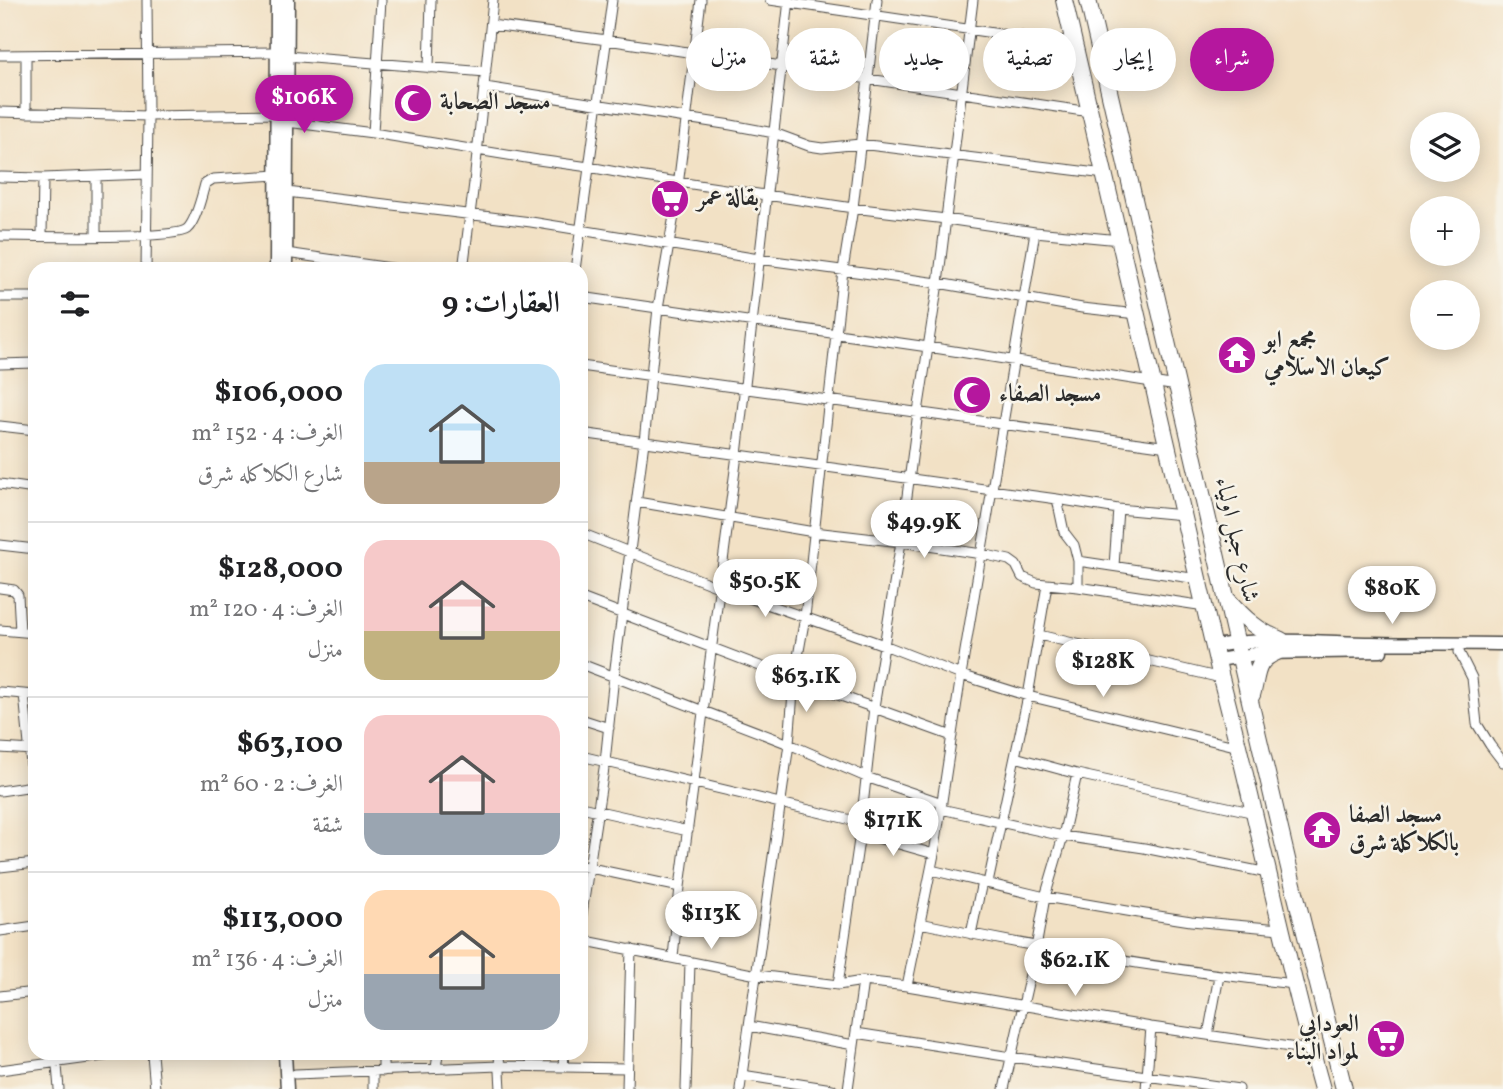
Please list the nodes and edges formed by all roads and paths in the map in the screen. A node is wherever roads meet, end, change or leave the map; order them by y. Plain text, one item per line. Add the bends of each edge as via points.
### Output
1 (147, 0) edge
2 (277, 0) edge
3 (288, 0) edge
4 (381, 0) edge
5 (431, 0) edge
6 (493, 0) edge
7 (612, 0) edge
8 (701, 0) edge
9 (770, 0) edge
10 (877, 0) edge
11 (973, 0) edge
12 (1063, 0) edge
13 (1088, 0) edge
14 (789, 1) edge
15 (875, 15) junction
16 (491, 25) junction
17 (698, 28) edge
18 (1070, 28) edge
19 (970, 29) junction
20 (983, 31) edge
21 (607, 40) junction
22 (1076, 51) edge
23 (148, 52) junction
24 (686, 53) edge
25 (26, 54) junction
26 (282, 54) junction
27 (0, 55) edge
28 (377, 63) junction
29 (771, 65) edge
30 (782, 67) junction
31 (429, 68) junction
32 (486, 72) junction
33 (867, 80) junction
34 (485, 86) junction
35 (690, 91) edge
36 (962, 94) junction
37 (597, 104) junction
38 (0, 112) edge
39 (1090, 112) junction
40 (26, 113) junction
41 (148, 116) junction
42 (687, 117) junction
43 (282, 118) junction
44 (373, 133) junction
45 (774, 133) junction
46 (860, 144) junction
47 (478, 150) junction
48 (954, 156) junction
49 (589, 167) junction
50 (147, 174) junction
51 (277, 175) junction
52 (96, 176) junction
53 (0, 177) edge
54 (43, 178) junction
55 (678, 182) junction
56 (1107, 182) junction
57 (1132, 186) junction
58 (287, 192) junction
59 (767, 195) junction
60 (853, 208) junction
61 (470, 214) junction
62 (946, 219) junction
63 (580, 229) junction
64 (1035, 232) junction
65 (42, 235) junction
66 (96, 235) junction
67 (146, 235) junction
68 (0, 236) edge
69 (1121, 240) junction
70 (669, 244) junction
71 (286, 253) junction
72 (759, 259) junction
73 (146, 262) edge
74 (276, 262) edge
75 (286, 262) edge
76 (349, 262) edge
77 (464, 262) edge
78 (576, 262) edge
79 (843, 270) junction
80 (938, 283) junction
81 (0, 297) edge
82 (28, 297) edge
83 (1025, 298) junction
84 (588, 299) edge
85 (658, 308) junction
86 (1137, 314) junction
87 (751, 322) junction
88 (836, 335) junction
89 (928, 347) junction
90 (1013, 361) junction
91 (28, 363) edge
92 (0, 364) edge
93 (588, 367) edge
94 (652, 375) junction
95 (1153, 383) junction
96 (1177, 386) junction
97 (744, 389) junction
98 (829, 401) junction
99 (918, 412) junction
100 (1002, 424) junction
101 (0, 426) edge
102 (28, 429) edge
103 (588, 434) edge
104 (644, 442) junction
105 (1168, 447) junction
106 (737, 455) junction
107 (821, 467) junction
108 (910, 479) junction
109 (0, 484) edge
110 (28, 488) edge
111 (993, 490) junction
112 (1057, 499) junction
113 (637, 502) junction
114 (1118, 509) junction
115 (1183, 515) junction
116 (729, 517) junction
117 (814, 532) junction
118 (588, 536) edge
119 (901, 542) junction
120 (0, 545) edge
121 (28, 548) edge
122 (631, 552) junction
123 (982, 554) junction
124 (1078, 561) junction
125 (1114, 566) junction
126 (1198, 579) junction
127 (1047, 585) junction
128 (718, 587) junction
129 (1078, 587) junction
130 (0, 588) edge
131 (1226, 599) junction
132 (588, 600) edge
133 (1205, 606) junction
134 (623, 612) junction
135 (805, 617) junction
136 (0, 630) edge
137 (20, 631) junction
138 (28, 632) edge
139 (1039, 635) junction
140 (1503, 644) edge
141 (884, 645) junction
142 (1279, 646) junction
143 (1372, 647) junction
144 (710, 648) junction
145 (1239, 650) junction
146 (1460, 652) junction
147 (1503, 652) edge
148 (1216, 653) junction
149 (588, 667) edge
150 (961, 675) junction
151 (614, 676) junction
152 (1221, 678) junction
153 (794, 680) junction
154 (0, 692) edge
155 (23, 694) junction
156 (28, 694) edge
157 (1028, 696) junction
158 (1250, 701) junction
159 (874, 707) junction
160 (703, 711) junction
161 (588, 721) edge
162 (28, 725) edge
163 (608, 728) junction
164 (952, 736) junction
165 (789, 744) junction
166 (1239, 747) junction
167 (0, 748) edge
168 (28, 750) edge
169 (1015, 757) junction
170 (588, 758) edge
171 (605, 762) junction
172 (1503, 762) edge
173 (1077, 774) junction
174 (866, 777) junction
175 (694, 782) junction
176 (28, 787) edge
177 (0, 791) edge
178 (781, 802) junction
179 (941, 806) junction
180 (588, 809) edge
181 (599, 811) junction
182 (1255, 813) junction
183 (860, 822) junction
184 (1000, 823) junction
185 (688, 831) junction
186 (860, 833) junction
187 (1063, 836) junction
188 (934, 854) junction
189 (588, 855) edge
190 (28, 864) edge
191 (0, 867) edge
192 (588, 868) edge
193 (931, 870) junction
194 (1268, 873) junction
195 (985, 883) junction
196 (680, 887) junction
197 (1045, 897) junction
198 (920, 923) junction
199 (28, 927) edge
200 (1281, 929) junction
201 (0, 931) edge
202 (971, 934) junction
203 (588, 941) edge
204 (1035, 947) junction
205 (631, 949) junction
206 (673, 957) junction
207 (690, 961) junction
208 (757, 975) junction
209 (1219, 975) junction
210 (863, 981) junction
211 (1295, 984) junction
212 (838, 985) junction
213 (907, 986) junction
214 (28, 993) edge
215 (0, 996) edge
216 (1023, 1004) junction
217 (749, 1026) junction
218 (1151, 1027) junction
219 (856, 1033) junction
220 (1208, 1035) junction
221 (854, 1045) junction
222 (1311, 1050) junction
223 (1011, 1057) junction
224 (48, 1060) edge
225 (57, 1060) edge
226 (153, 1060) edge
227 (285, 1060) edge
228 (294, 1060) edge
229 (383, 1060) edge
230 (437, 1060) edge
231 (499, 1060) edge
232 (564, 1060) edge
233 (499, 1066) junction
234 (563, 1066) junction
235 (627, 1068) junction
236 (436, 1069) junction
237 (0, 1070) edge
238 (383, 1071) junction
239 (373, 1072) junction
240 (295, 1074) junction
241 (742, 1075) junction
242 (1148, 1075) junction
243 (59, 1089) edge
244 (155, 1089) edge
245 (287, 1089) edge
246 (295, 1089) edge
247 (373, 1089) edge
248 (501, 1089) edge
249 (626, 1089) edge
250 (686, 1089) edge
251 (740, 1089) edge
252 (832, 1089) edge
253 (848, 1089) edge
254 (1004, 1089) edge
255 (1146, 1089) edge
256 (1239, 1089) edge
257 (1322, 1089) edge
258 (1344, 1089) edge

1 - 23 street
2 - 26 street
3 - 26 street
4 - 28 street
5 - 31 street
6 - 16 street
7 - 21 street
8 - 17 street
9 - 14 street
10 - 15 street
11 - 19 street
12 - 18 highway, شارع جبل اولياء
13 - 57 highway, شارع جبل اولياء
14 - 15 street
14 - 30 street
15 - 19 street
15 - 33 street
16 - 21 street
16 - 32 street
19 - 20 street
19 - 36 street
21 - 24 street
21 - 37 street
22 - 39 highway, شارع جبل اولياء
23 - 25 street
23 - 26 street
23 - 41 street
25 - 27 street
25 - 40 street
26 - 28 street
26 - 43 street
28 - 31 street
28 - 44 street
29 - 30 street
30 - 33 street
30 - 45 street
31 - 32 street
32 - 34 street
33 - 36 street
33 - 46 street
34 - 37 street
34 - 47 street
35 - 42 street
36 - 39 street
36 - 48 street
37 - 42 street
37 - 49 street
38 - 40 street
39 - 56 highway, شارع جبل اولياء
40 - 41 street
41 - 43 street
41 - 50 street
42 - 45 street
42 - 55 street
43 - 44 street
43 - 51 street
43 - 58 street
44 - 47 street
45 - 46 street via 822,148
45 - 59 street
46 - 48 street
46 - 60 street
47 - 49 street
47 - 61 street
48 - 56 street
48 - 62 street
49 - 55 street
49 - 63 street
50 - 52 street
50 - 67 street
51 - 67 street via 208,181 186,230
51 - 74 street
52 - 54 street
52 - 66 street
53 - 54 street
54 - 65 street
55 - 59 street
55 - 70 street
56 - 57 highway
56 - 69 highway, شارع جبل اولياء
57 - 96 highway, شارع جبل اولياء
58 - 61 street
58 - 71 street
59 - 60 street
59 - 72 street
60 - 62 street
60 - 79 street
61 - 63 street
61 - 77 street
62 - 64 street
62 - 80 street
63 - 70 street
63 - 78 street
64 - 69 street
64 - 83 street
65 - 66 street
65 - 68 street
66 - 67 street
67 - 73 street
69 - 86 highway, شارع جبل اولياء
70 - 72 street
70 - 85 street
71 - 75 street
71 - 76 street
72 - 79 street
72 - 87 street
79 - 80 street
79 - 88 street
80 - 83 street
80 - 89 street
81 - 82 street
83 - 86 street
83 - 90 street
84 - 85 street
85 - 87 street
85 - 94 street
86 - 95 highway, شارع جبل اولياء
87 - 88 street
87 - 97 street
88 - 89 street
88 - 98 street
89 - 90 street
89 - 99 street
90 - 95 street
90 - 100 street
91 - 92 street
93 - 94 street
94 - 97 street
94 - 104 street
95 - 96 street
95 - 105 highway, شارع جبل اولياء
96 - 131 highway, شارع جبل اولياء
97 - 98 street
97 - 106 street
98 - 99 street
98 - 107 street
99 - 100 street
99 - 108 street
100 - 105 street
100 - 111 street
101 - 102 street
103 - 104 street
104 - 106 street
104 - 113 street
105 - 115 highway, شارع جبل اولياء
106 - 107 street
106 - 116 street
107 - 108 street
107 - 117 street
108 - 111 street
108 - 119 street
109 - 110 street
111 - 112 street
111 - 123 street
112 - 114 street
112 - 124 street via 1063,532 1074,545
113 - 116 street
113 - 122 street
114 - 115 street
114 - 125 street
115 - 126 highway, شارع جبل اولياء
116 - 117 street
116 - 128 street
117 - 119 street
117 - 135 street
118 - 122 street
119 - 123 street
119 - 141 street
120 - 121 street
122 - 128 street
122 - 134 street
123 - 127 street via 1009,560 1027,579
123 - 150 street
124 - 125 street
124 - 129 street
125 - 126 street
126 - 133 highway, شارع جبل اولياء
127 - 129 street
127 - 139 street
128 - 135 street
128 - 144 street
129 - 133 street
130 - 137 street via 18,595
131 - 142 highway
131 - 145 highway, شارع جبل اولياء
132 - 134 street
133 - 148 highway, شارع جبل اولياء
134 - 144 street
134 - 151 street
135 - 141 street
135 - 153 street
136 - 137 street
137 - 138 street
139 - 152 street
139 - 157 street
140 - 143 street
141 - 150 street
141 - 159 street
142 - 143 street
142 - 145 street
142 - 158 highway via 1260,664
143 - 146 street
144 - 153 street
144 - 160 street
145 - 148 street
145 - 158 highway, شارع جبل اولياء
146 - 147 street
146 - 172 street via 1472,678 1477,724
148 - 152 highway, شارع جبل اولياء
149 - 151 street
150 - 157 street
150 - 164 street
151 - 160 street
151 - 163 street
152 - 166 highway
153 - 159 street
153 - 165 street
154 - 155 street
155 - 156 street
155 - 162 street
157 - 166 street
157 - 169 street
158 - 258 highway, شارع جبل اولياء
159 - 164 street
159 - 174 street
160 - 165 street
160 - 175 street
161 - 163 street
163 - 171 street
164 - 179 street
165 - 174 street
165 - 178 street
166 - 182 highway
167 - 168 street
169 - 173 street
169 - 184 street
170 - 171 street
171 - 175 street
171 - 181 street
173 - 182 street
173 - 187 street
174 - 179 street
174 - 183 street
175 - 178 street
175 - 185 street
176 - 177 street
178 - 183 street
178 - 208 street
179 - 184 street
179 - 188 street
180 - 181 street
181 - 185 street
181 - 189 street
182 - 194 highway
183 - 186 street
184 - 187 street
184 - 195 street
185 - 196 street
186 - 188 street
186 - 212 street
187 - 194 street
187 - 197 street
188 - 193 street
190 - 191 street
192 - 196 street
193 - 195 street
193 - 198 street
194 - 200 highway
195 - 197 street
195 - 202 street
196 - 206 street
197 - 200 street
197 - 204 street
198 - 202 street
198 - 213 street
199 - 201 street
200 - 211 highway
202 - 204 street
203 - 205 street
204 - 209 street
204 - 216 street
205 - 206 street
205 - 235 street
206 - 207 street
207 - 208 street
207 - 250 street
208 - 212 street
208 - 217 street
209 - 211 street
209 - 220 street
210 - 212 street
210 - 213 street
210 - 219 street
211 - 222 highway
213 - 216 street
214 - 215 street
216 - 218 street
216 - 223 street
217 - 221 street
217 - 241 street
218 - 220 street
218 - 242 street
219 - 221 street
219 - 223 street
220 - 222 street
221 - 253 street
222 - 257 highway
223 - 242 street
223 - 254 street
224 - 237 street
225 - 243 street
226 - 244 street
227 - 245 street
228 - 240 street
229 - 238 street
230 - 236 street
231 - 233 street
232 - 234 street
233 - 234 street
233 - 236 street
233 - 248 street
234 - 235 street
235 - 249 street
236 - 238 street
238 - 239 street
239 - 240 street
239 - 247 street
240 - 246 street
241 - 251 street
241 - 252 street
242 - 255 street
242 - 256 street

